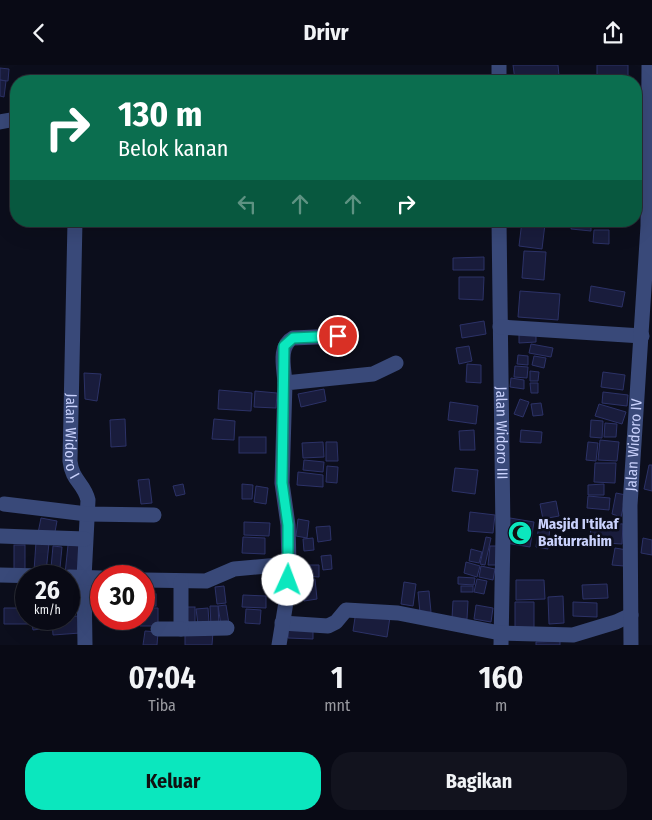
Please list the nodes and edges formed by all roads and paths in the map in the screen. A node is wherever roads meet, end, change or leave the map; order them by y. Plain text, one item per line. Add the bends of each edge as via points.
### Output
1 (649, 65) edge
2 (651, 143) edge
3 (650, 226) edge
4 (75, 227) edge
5 (499, 227) edge
6 (500, 327) junction
7 (338, 336) dead end
8 (642, 336) junction
9 (396, 363) dead end
10 (645, 382) edge
11 (285, 383) junction
12 (4, 504) dead end
13 (87, 514) junction
14 (154, 515) dead end
15 (0, 536) edge
16 (85, 539) junction
17 (289, 564) junction
18 (0, 575) edge
19 (15, 575) edge
20 (80, 578) edge
21 (84, 578) junction
22 (90, 578) edge
23 (155, 581) edge
24 (180, 582) junction
25 (630, 615) junction
26 (282, 623) junction
27 (227, 628) dead end
28 (158, 629) dead end
29 (181, 629) junction
30 (501, 639) edge
31 (85, 645) edge
32 (278, 645) edge
33 (631, 645) edge

1 - 2 street, Jalan Widoro IV
2 - 3 street, Jalan Widoro IV
3 - 8 street, Jalan Widoro IV
4 - 13 street, Jalan Widoro I via 70,461 71,473 86,491
5 - 6 street, Jalan Widoro III
6 - 8 street
6 - 30 street, Jalan Widoro III
7 - 11 street via 288,341 284,346
8 - 10 street, Jalan Widoro IV
9 - 11 street via 373,374
10 - 25 street, Jalan Widoro IV via 630,505
11 - 17 street via 282,483
12 - 13 street
13 - 14 street
13 - 16 street, Jalan Widoro I
15 - 16 street
16 - 21 street, Jalan Widoro I
17 - 24 street via 234,569 206,581
17 - 26 street
18 - 19 street
20 - 21 street
21 - 22 street
21 - 31 street, Jalan Widoro I
23 - 24 street
24 - 29 street
25 - 30 street via 574,635
25 - 33 street, Jalan Widoro IV
26 - 30 street via 328,626 336,622 346,609 358,609 398,613
26 - 32 street
27 - 29 street
28 - 29 street

